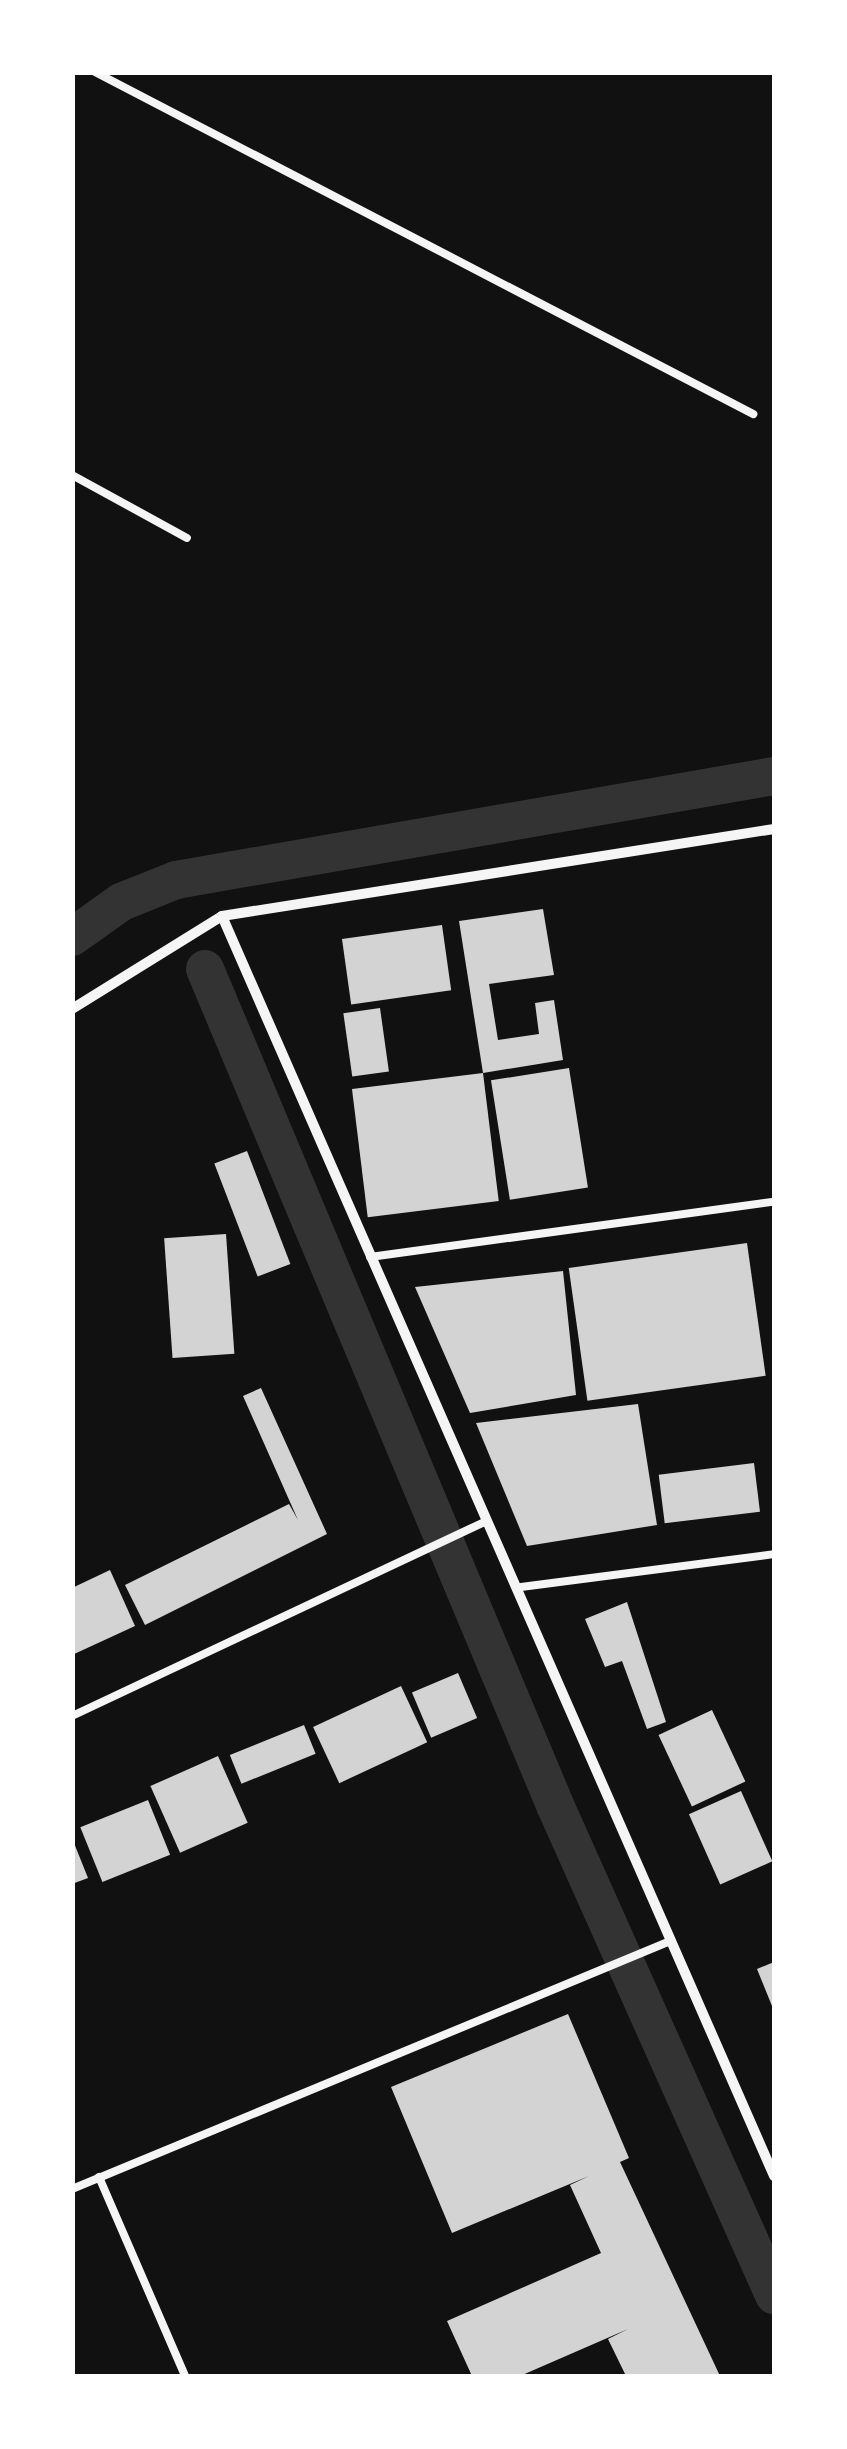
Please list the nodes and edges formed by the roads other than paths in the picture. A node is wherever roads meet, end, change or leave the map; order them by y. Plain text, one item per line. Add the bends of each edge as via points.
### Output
1 (95, 72) edge
2 (753, 414) dead end
3 (72, 475) edge
4 (187, 538) dead end
5 (774, 829) edge
6 (222, 916) junction
7 (72, 1010) edge
8 (774, 1202) edge
9 (370, 1257) junction
10 (484, 1522) junction
11 (774, 1554) edge
12 (520, 1587) junction
13 (72, 1716) edge
14 (668, 1942) junction
15 (774, 2176) edge
16 (99, 2177) junction
17 (72, 2189) edge
18 (184, 2376) edge

1 - 2 lane
3 - 4 lane
5 - 6 street
6 - 7 street
6 - 9 street
8 - 9 lane
9 - 10 street
10 - 12 street
10 - 13 lane
11 - 12 lane
12 - 14 street
14 - 15 street
14 - 16 lane
16 - 17 lane
16 - 18 lane

